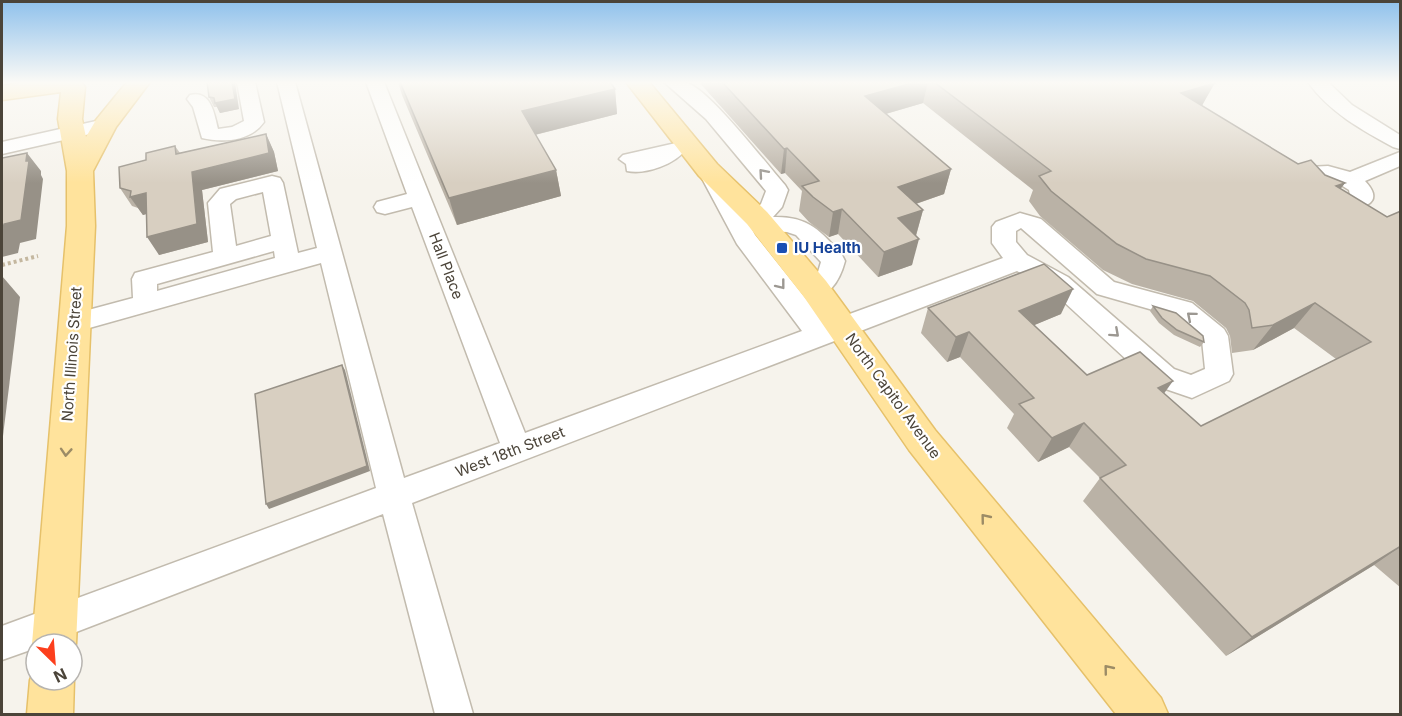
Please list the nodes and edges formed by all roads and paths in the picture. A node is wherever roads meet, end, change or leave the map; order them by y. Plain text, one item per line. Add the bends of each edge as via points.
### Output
1 (70, 115) edge
2 (113, 115) edge
3 (205, 115) edge
4 (253, 115) edge
5 (283, 115) edge
6 (295, 115) edge
7 (387, 115) edge
8 (660, 115) edge
9 (713, 115) edge
10 (1355, 115) edge
11 (263, 120) dead end
12 (105, 125) junction
13 (73, 132) junction
14 (48, 138) junction
15 (2, 139) edge
16 (1401, 143) edge
17 (682, 147) junction
18 (2, 148) edge
19 (1401, 158) edge
20 (632, 162) dead end
21 (708, 170) junction
22 (80, 171) junction
23 (1350, 180) dead end
24 (419, 198) junction
25 (386, 207) dead end
26 (759, 222) junction
27 (286, 252) junction
28 (331, 254) junction
29 (38, 256) dead end
30 (225, 256) junction
31 (1018, 261) junction
32 (2, 265) edge
33 (1106, 288) junction
34 (1078, 300) junction
35 (146, 304) junction
36 (75, 323) junction
37 (832, 332) junction
38 (517, 449) junction
39 (394, 496) junction
40 (55, 632) edge
41 (57, 632) edge
42 (24, 639) edge
43 (2, 643) edge
44 (51, 692) edge
45 (50, 714) edge
46 (454, 714) edge
47 (1145, 714) edge

1 - 13 main road
2 - 12 main road, North Illinois Street
3 - 4 street via 209,134 219,136 240,131 254,122
5 - 11 street
6 - 28 street
7 - 24 street, Hall Place
8 - 17 main road, North Capitol Avenue
26 -> 9 street via 771,207 777,190
10 - 16 street
12 - 13 street
12 - 22 main road, North Illinois Street
13 - 14 street
13 - 22 main road
14 - 15 street via 19,135
14 - 18 street
17 - 20 street via 668,156
17 - 21 main road, North Capitol Avenue
19 - 23 street
21 - 26 main road, North Capitol Avenue
21 -> 37 street via 745,239
22 - 36 main road, North Illinois Street
24 - 25 street
24 - 38 street, Hall Place
26 - 37 main road, North Capitol Avenue via 815,289
27 - 28 street
27 - 30 street
27 - 30 street via 272,183 228,194 219,203
27 - 35 street
28 - 39 street
29 - 32 path
30 - 35 street via 144,279
31 - 33 street via 1004,243 1004,227 1020,220 1033,224
31 - 34 street via 1059,283
31 - 37 street, West 18th Street
33 - 34 street
34 -> 33 street via 1164,377 1192,387 1219,374 1215,336 1183,309
35 - 36 street
36 -> 40 main road, North Illinois Street
37 - 38 street, West 18th Street
47 -> 37 main road, North Capitol Avenue
38 - 39 street, West 18th Street
39 - 41 street, West 18th Street
39 - 46 street
42 - 43 street, West 18th Street
44 - 45 main road

